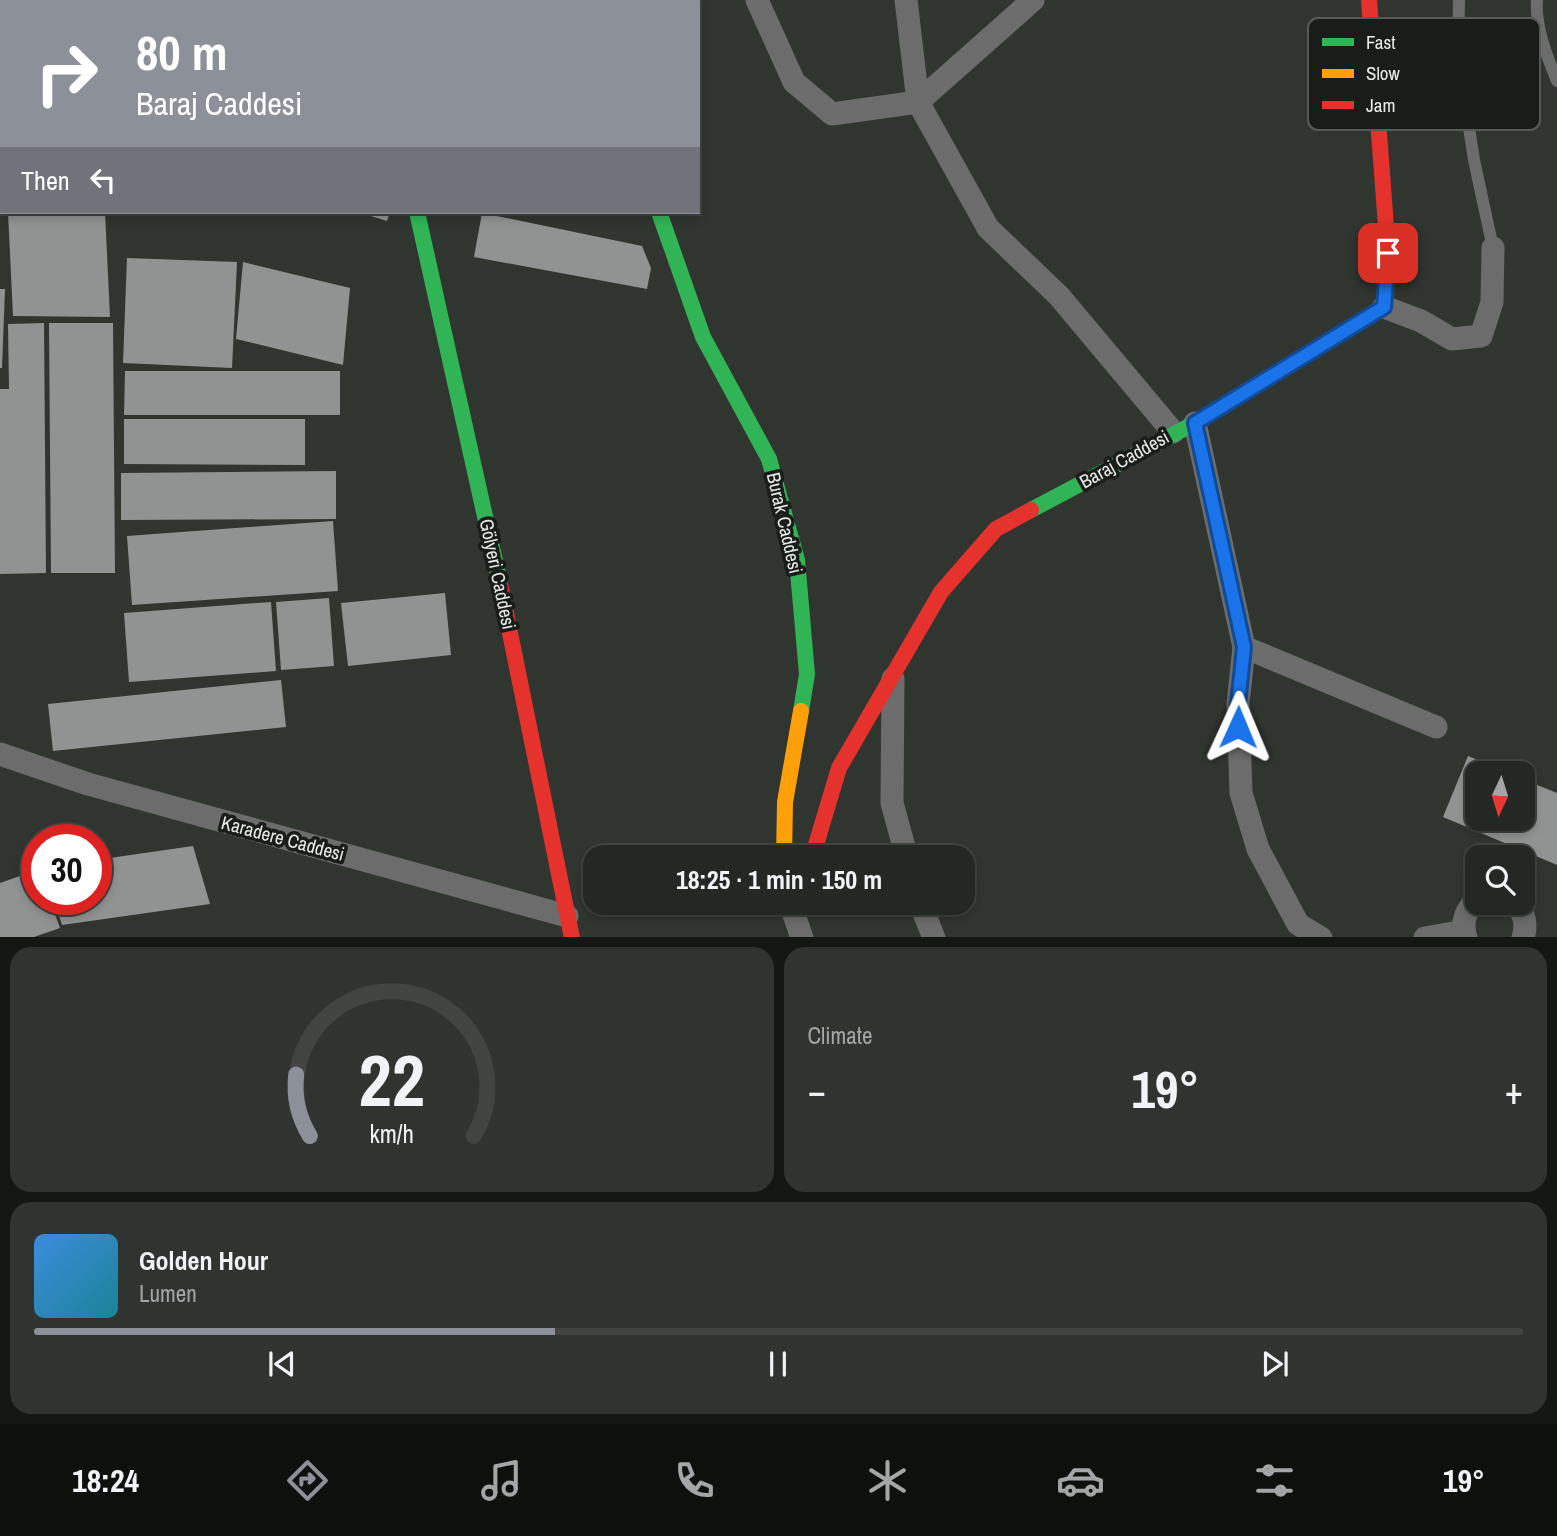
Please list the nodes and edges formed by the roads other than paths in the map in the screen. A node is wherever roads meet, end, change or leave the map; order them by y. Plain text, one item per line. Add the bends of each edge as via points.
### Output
1 (757, 0) edge
2 (906, 0) edge
3 (1033, 0) edge
4 (1369, 0) edge
5 (1537, 0) edge
6 (1370, 18) edge
7 (1538, 18) edge
8 (1540, 26) edge
9 (1557, 81) edge
10 (918, 102) junction
11 (1379, 130) edge
12 (1469, 130) edge
13 (417, 214) edge
14 (660, 214) edge
15 (1493, 248) joint
16 (1384, 307) junction
17 (1195, 423) junction
18 (1172, 432) junction
19 (1244, 647) junction
20 (893, 673) junction
21 (1436, 727) dead end
22 (0, 754) edge
23 (784, 845) edge
24 (816, 845) edge
25 (903, 845) edge
26 (795, 915) edge
27 (806, 915) edge
28 (925, 915) edge
29 (1467, 915) edge
30 (1523, 915) edge
31 (569, 927) edge
32 (1465, 934) edge
33 (803, 937) edge
34 (934, 937) edge
35 (1321, 937) edge
36 (1425, 937) edge
37 (1523, 937) edge

1 - 10 street via 794,82 832,114
2 - 10 street
3 - 10 street
4 - 6 street
5 - 7 lane
8 - 9 lane
10 - 18 street via 988,228 1059,296
11 - 16 street via 1388,253
12 - 15 lane
13 - 31 street, Gölyeri Caddesi via 500,582
14 - 23 street, Burak Caddesi via 703,337 769,459 797,560 807,674 785,802
15 - 16 street via 1492,302 1481,336 1452,339
16 - 17 street, Baraj Caddesi
17 - 18 street, Baraj Caddesi
17 - 19 street
18 - 20 street, Baraj Caddesi via 996,529 942,592
19 - 21 street
19 - 35 street via 1238,704 1241,793 1258,849 1298,924
20 - 24 street, Baraj Caddesi via 839,768
20 - 25 street via 892,803
22 - 31 street, Karadere Caddesi
26 - 33 street
27 - 33 street
28 - 34 street
29 - 32 street
30 - 37 street
32 - 36 street

